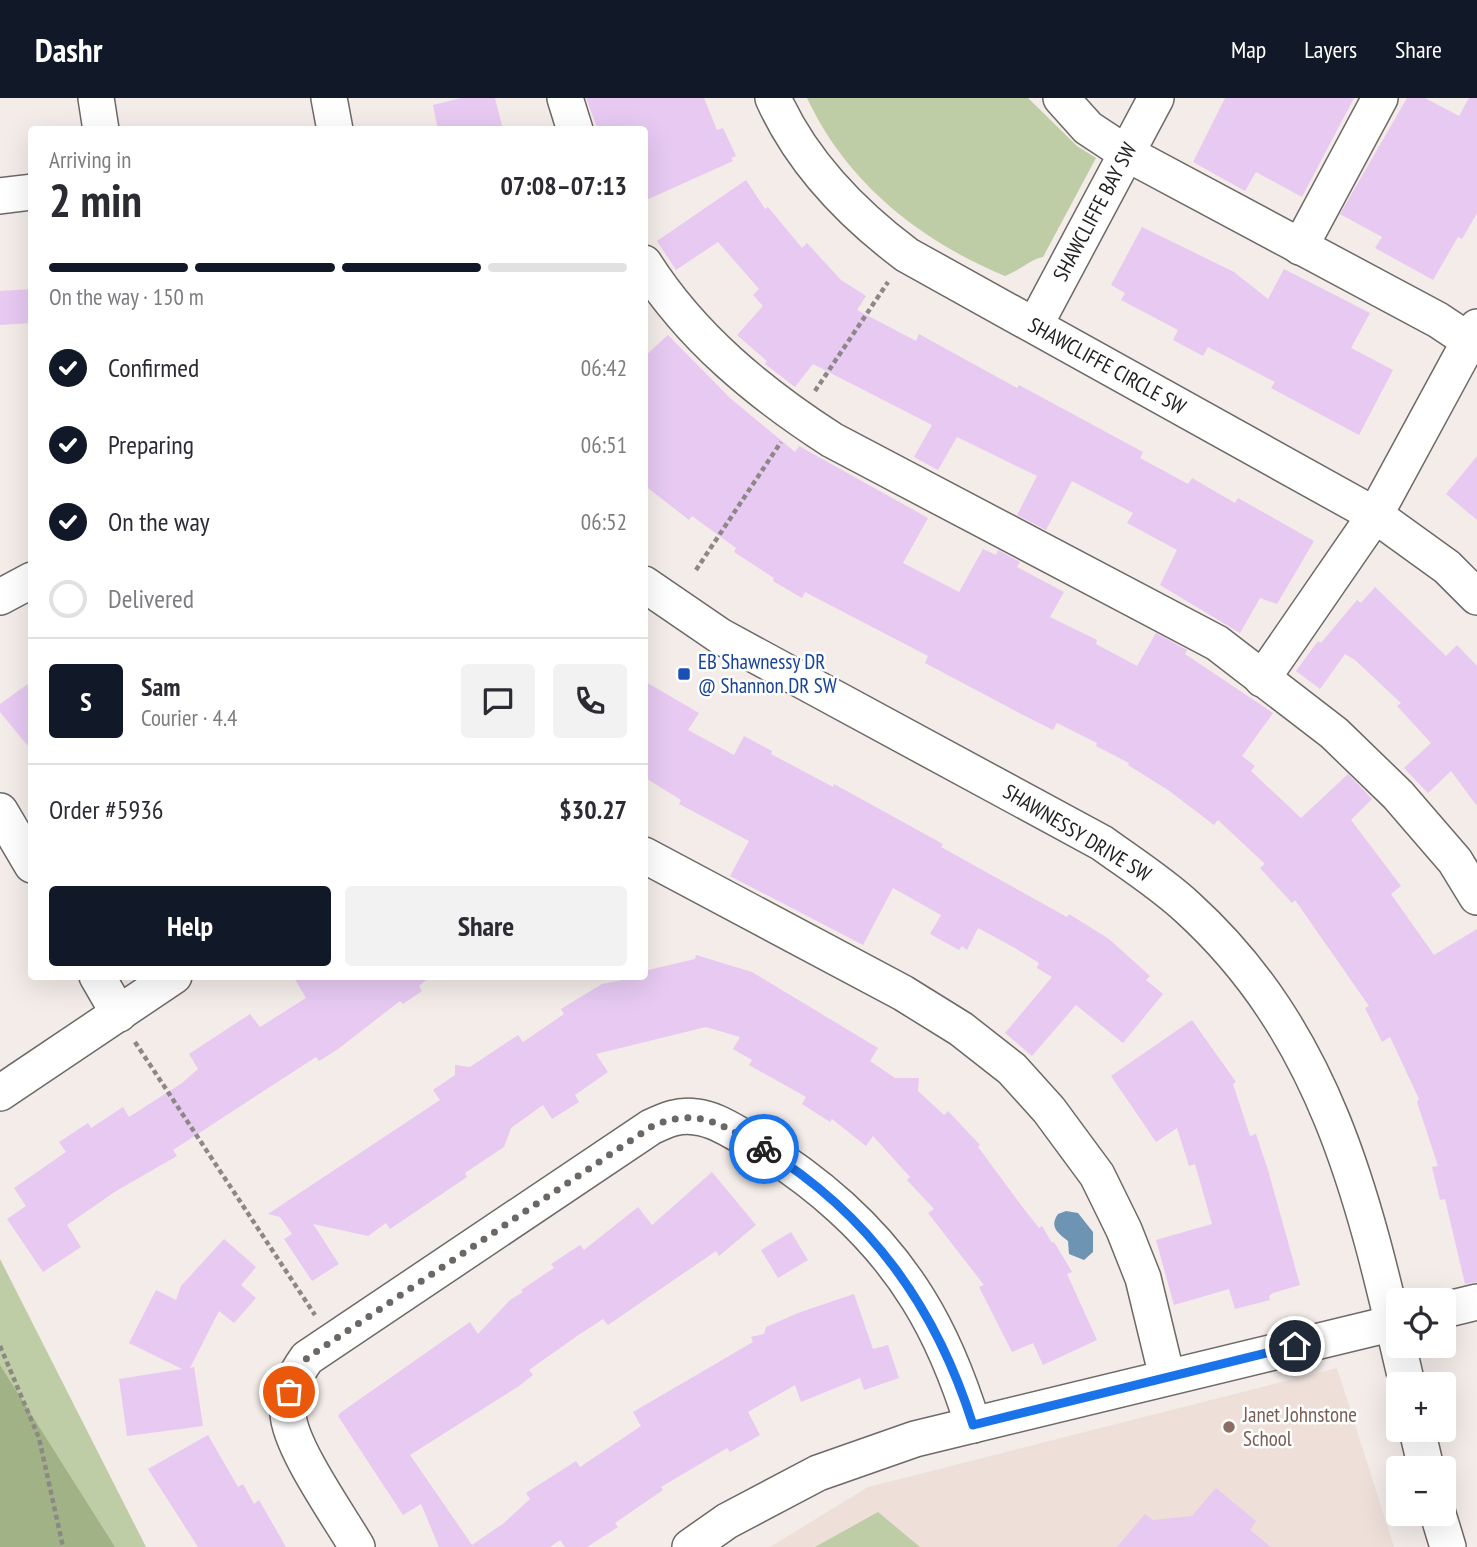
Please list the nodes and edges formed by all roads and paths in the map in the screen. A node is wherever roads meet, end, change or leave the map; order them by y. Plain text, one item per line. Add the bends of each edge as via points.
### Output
1 (96, 98) edge
2 (329, 98) edge
3 (565, 98) edge
4 (773, 98) edge
5 (1061, 98) edge
6 (1156, 98) edge
7 (1380, 98) edge
8 (100, 126) edge
9 (334, 126) edge
10 (574, 126) edge
11 (1126, 153) junction
12 (28, 192) edge
13 (0, 196) edge
14 (1300, 247) junction
15 (648, 268) edge
16 (1035, 325) junction
17 (1474, 338) edge
18 (1375, 515) junction
19 (28, 582) edge
20 (648, 587) edge
21 (0, 597) edge
22 (1477, 597) edge
23 (1262, 679) junction
24 (0, 811) edge
25 (648, 857) edge
26 (28, 858) edge
27 (1477, 897) edge
28 (99, 980) edge
29 (168, 980) edge
30 (118, 1014) junction
31 (0, 1093) edge
32 (1386, 1291) edge
33 (1477, 1302) edge
34 (1456, 1307) edge
35 (1386, 1324) edge
36 (332, 1342) junction
37 (0, 1346) edge
38 (1167, 1377) junction
39 (973, 1425) junction
40 (1442, 1526) edge
41 (63, 1547) edge
42 (357, 1547) edge
43 (690, 1547) edge
44 (1448, 1547) edge

1 - 8 street
2 - 9 street
3 - 10 street
4 - 16 street, SHAWCLIFFE CIRCLE SW via 785,124 828,184 876,232 945,279
5 - 11 street via 1088,128
6 - 11 street, SHAWCLIFFE BAY SW
7 - 14 street
11 - 14 street
11 - 16 street, SHAWCLIFFE BAY SW
12 - 13 street
14 - 17 street
15 - 23 street via 705,341 797,417 832,440 1217,643
16 - 18 street, SHAWCLIFFE CIRCLE SW
17 - 18 street
18 - 22 street, SHAWCLIFFE CIRCLE SW via 1447,567
18 - 23 street
19 - 21 street
20 - 32 street, SHAWNESSY DRIVE SW via 720,636 1102,843 1187,907 1243,965 1313,1072 1346,1153
23 - 27 street via 1334,733 1398,795 1455,861
24 - 26 street
25 - 38 street via 903,993 961,1029 1012,1069 1097,1175 1143,1278
28 - 30 street
29 - 30 street
30 - 31 street
30 - 36 path
33 - 34 street
35 - 38 street
36 - 39 street via 651,1127 672,1117 695,1116 720,1124 795,1169 859,1224 918,1299 956,1372
36 - 42 street via 307,1358 295,1375 288,1400 289,1423
37 - 41 path via 39,1438
38 - 39 street
39 - 43 street via 915,1439 818,1473 727,1521
40 - 44 street

